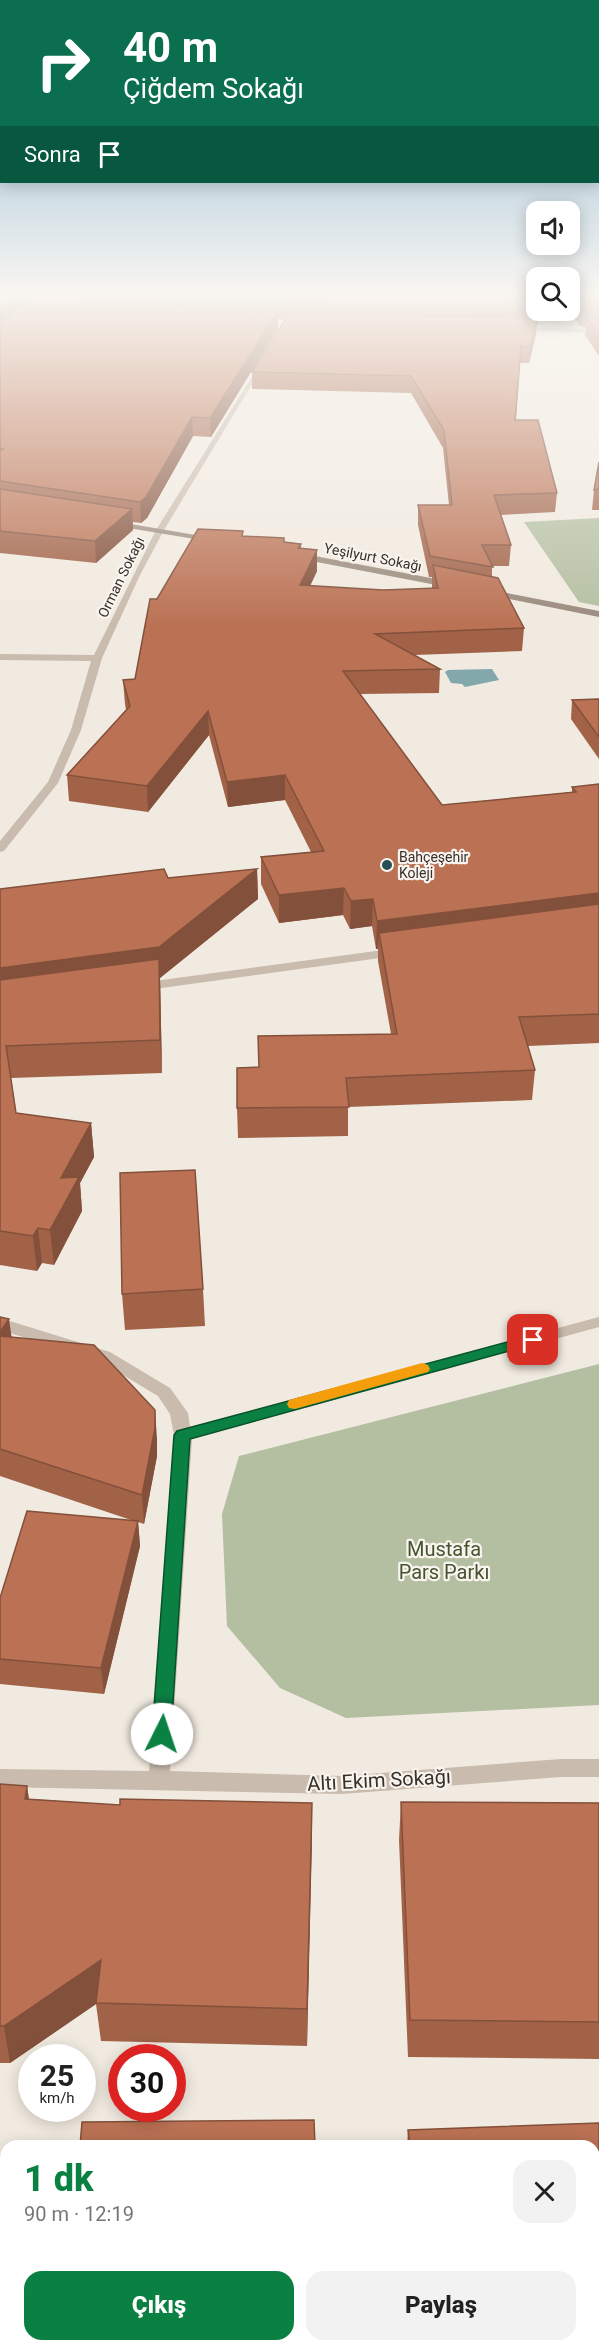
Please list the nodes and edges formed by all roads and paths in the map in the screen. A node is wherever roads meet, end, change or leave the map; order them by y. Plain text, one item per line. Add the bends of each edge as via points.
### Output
1 (236, 406) edge
2 (103, 521) edge
3 (160, 530) junction
4 (218, 541) edge
5 (289, 555) edge
6 (465, 588) edge
7 (477, 590) edge
8 (599, 614) edge
9 (0, 657) edge
10 (97, 658) junction
11 (0, 849) edge
12 (411, 951) edge
13 (129, 989) edge
14 (599, 1322) edge
15 (0, 1324) edge
16 (183, 1435) junction
17 (599, 1768) edge
18 (0, 1778) edge
19 (159, 1780) junction

1 - 3 street, Orman Sokağı
2 - 3 main road
3 - 4 main road
3 - 10 street, Orman Sokağı
5 - 6 main road, Yeşilyurt Sokağı
7 - 8 main road
9 - 10 street
10 - 11 street, Orman Sokağı via 76,730 53,783
12 - 13 street
14 - 16 street
15 - 16 street via 104,1356 164,1392 179,1413
16 - 19 street
17 - 19 street, Altı Ekim Sokağı via 561,1767 342,1785
18 - 19 street, Altı Ekim Sokağı

